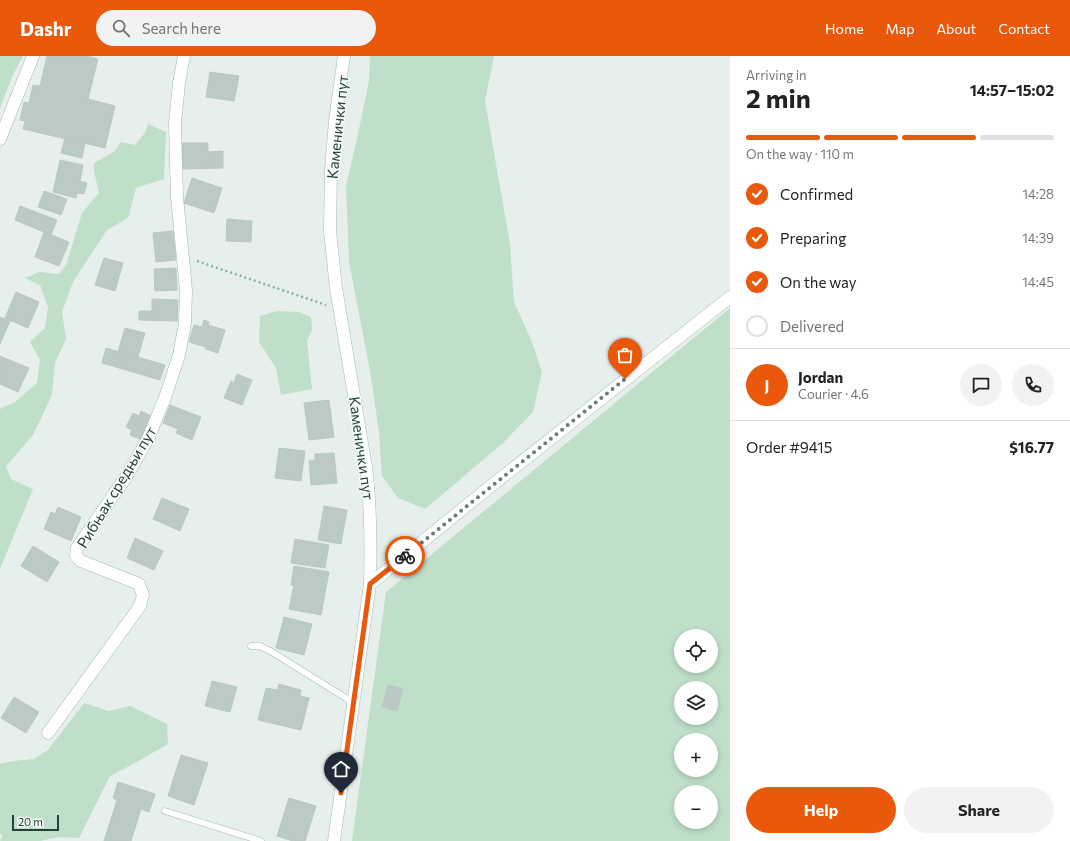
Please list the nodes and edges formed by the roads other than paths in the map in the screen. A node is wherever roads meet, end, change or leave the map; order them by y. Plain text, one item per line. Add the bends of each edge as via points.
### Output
1 (33, 56) edge
2 (184, 56) edge
3 (344, 56) edge
4 (0, 138) edge
5 (730, 297) edge
6 (370, 584) junction
7 (251, 646) dead end
8 (354, 704) junction
9 (48, 733) dead end
10 (165, 811) dead end
11 (261, 841) edge
12 (334, 841) edge

1 - 4 street
2 - 9 street, Рибњак средњи пут via 175,123 177,196 186,290 185,323 179,355 148,439 126,477 77,548 76,556 81,561 139,584 143,595 140,606
3 - 6 street, Каменички пут via 331,170 330,231 336,288 370,494
5 - 6 street
6 - 8 street, Каменички пут
7 - 8 lane via 260,646 272,652
8 - 12 street, Каменички пут
10 - 11 lane

